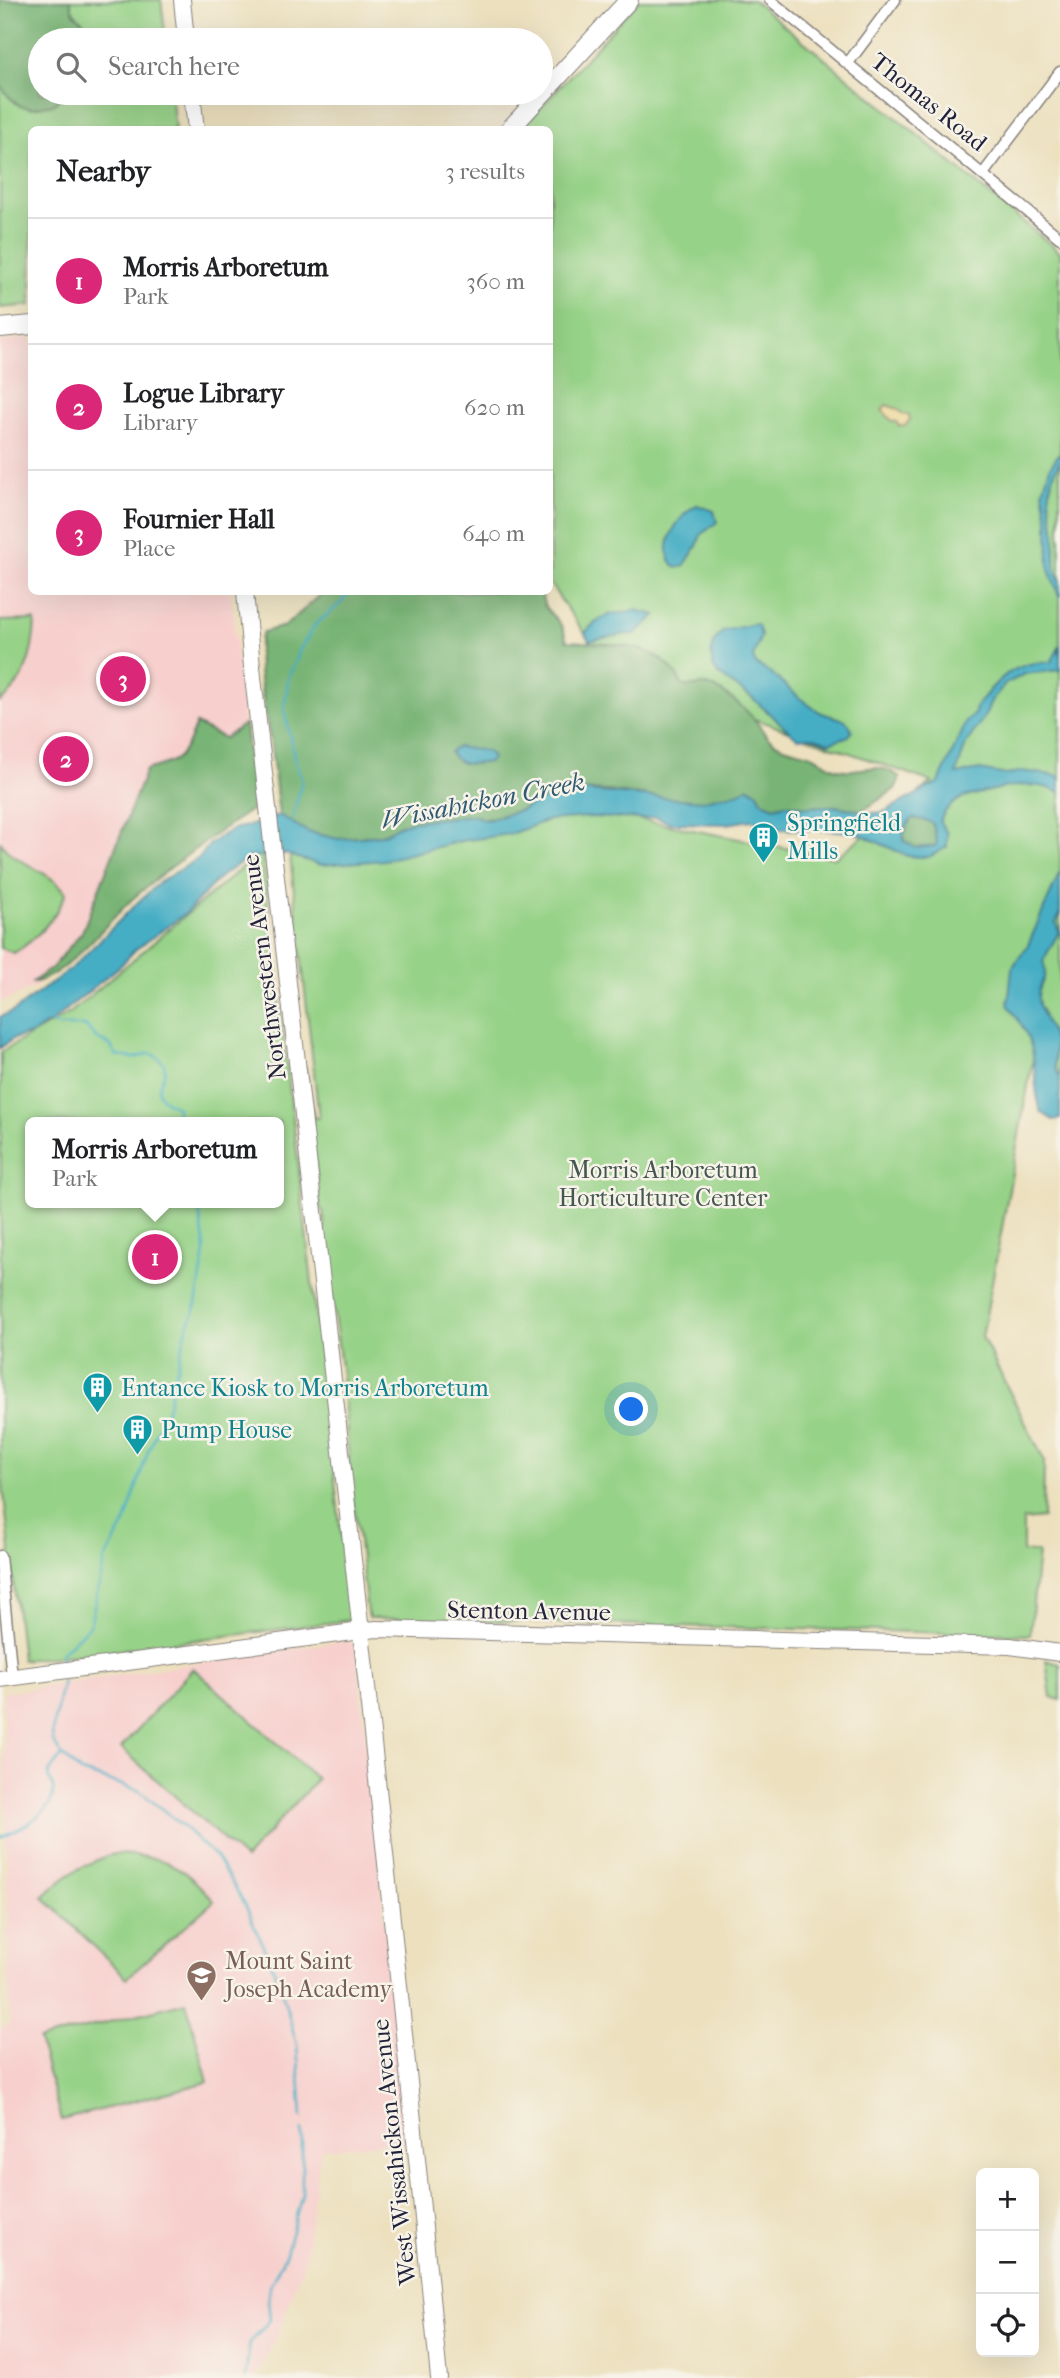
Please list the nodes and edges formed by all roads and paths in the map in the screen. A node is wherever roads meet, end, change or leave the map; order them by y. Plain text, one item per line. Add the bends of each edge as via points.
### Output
1 (182, 0) edge
2 (629, 0) edge
3 (770, 0) edge
4 (895, 0) edge
5 (185, 28) edge
6 (848, 63) junction
7 (1060, 72) edge
8 (553, 82) edge
9 (193, 105) edge
10 (532, 105) edge
11 (196, 126) edge
12 (513, 126) edge
13 (983, 174) junction
14 (1060, 238) edge
15 (28, 325) edge
16 (0, 328) edge
17 (245, 595) edge
18 (0, 1556) edge
19 (1, 1583) edge
20 (361, 1630) junction
21 (1060, 1653) edge
22 (6, 1678) edge
23 (439, 2378) edge

1 - 5 street
2 - 8 main road
3 - 6 street, Thomas Road
4 - 6 street
6 - 13 street, Thomas Road
7 - 13 street
9 - 11 street
10 - 12 main road
13 - 14 street, Thomas Road
15 - 16 main road
17 - 20 street, Northwestern Avenue
18 - 19 street
19 - 22 street
20 - 21 street, Stenton Avenue via 1010,1646
20 - 22 street, Stenton Avenue
20 - 23 street, West Wissahickon Avenue

